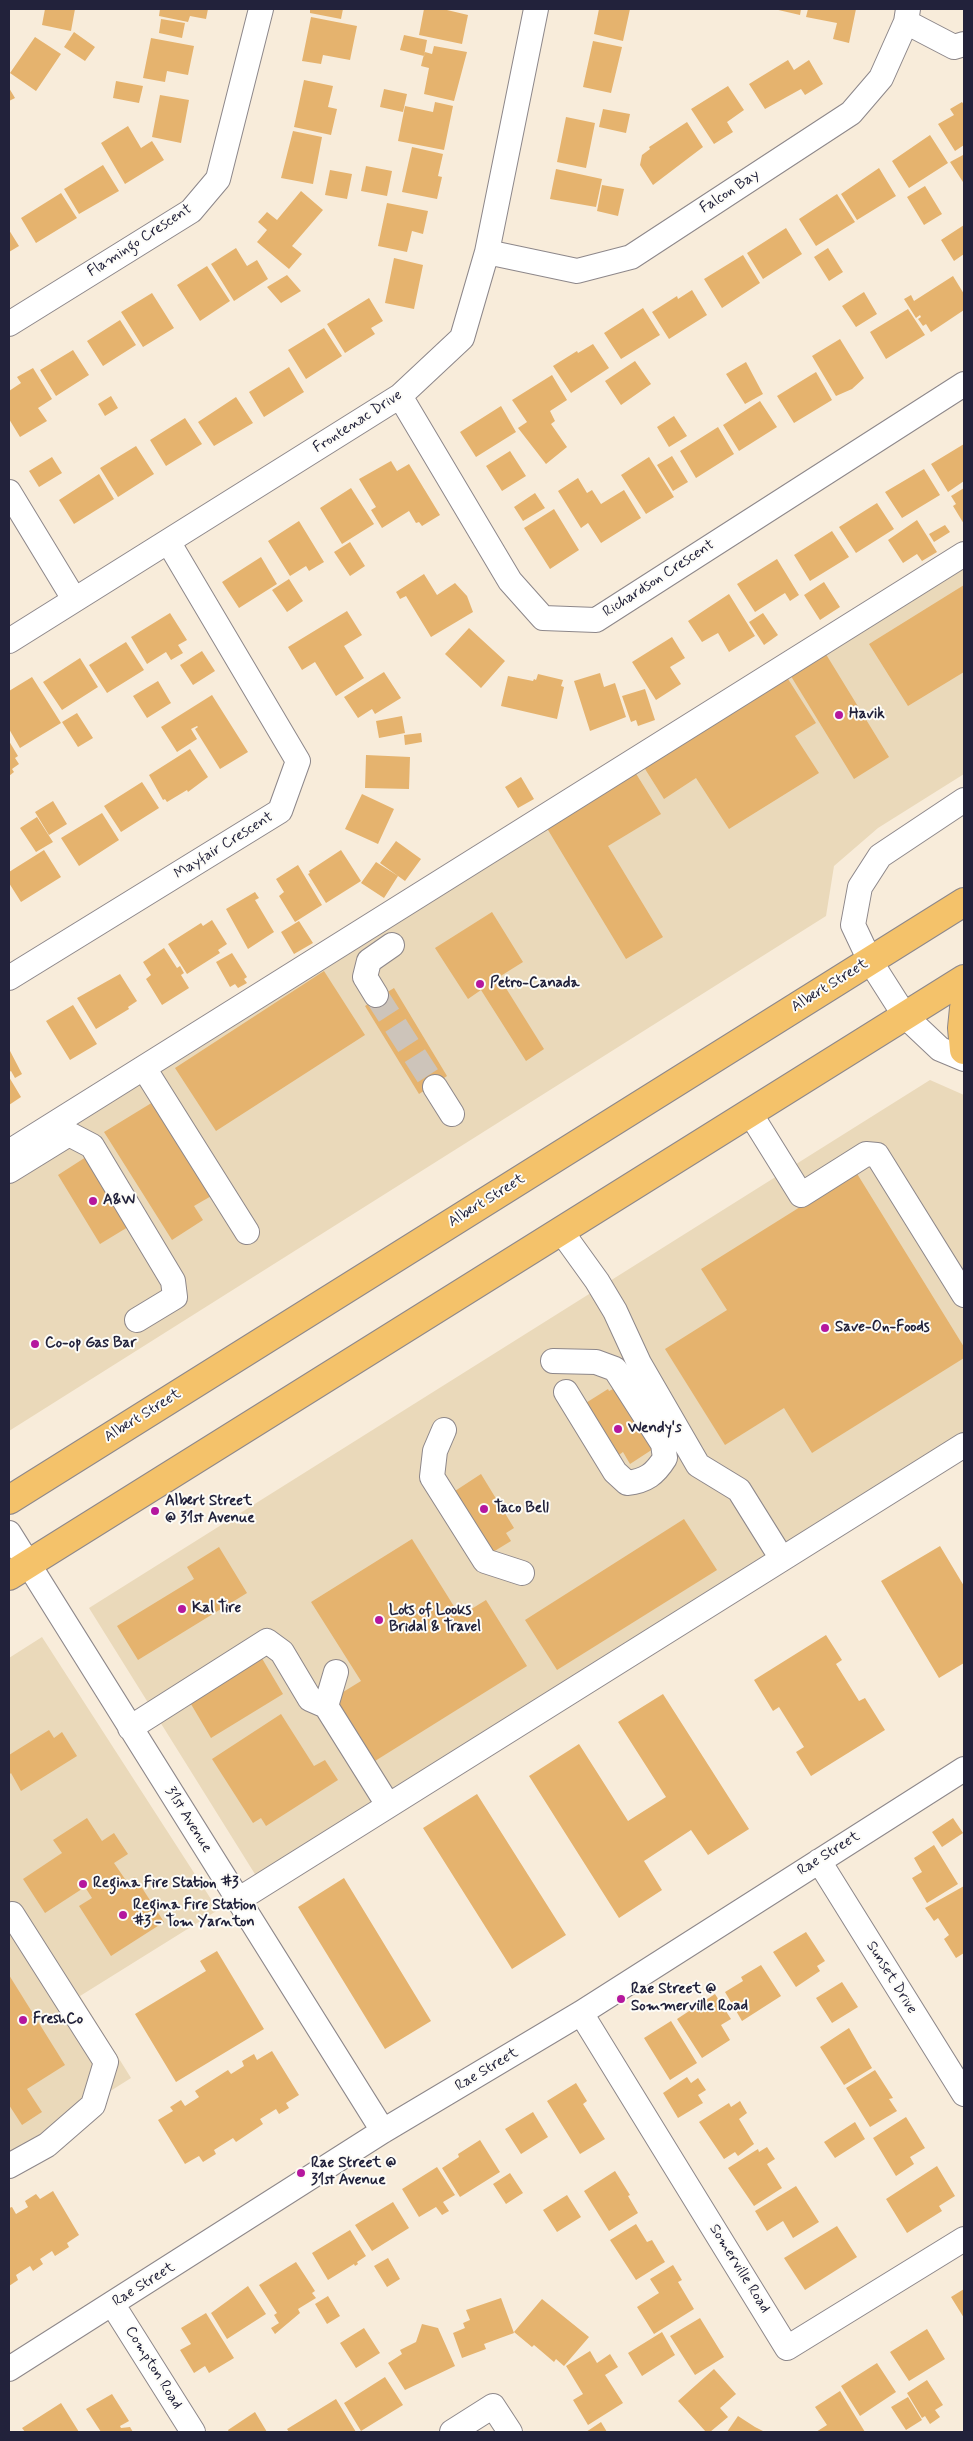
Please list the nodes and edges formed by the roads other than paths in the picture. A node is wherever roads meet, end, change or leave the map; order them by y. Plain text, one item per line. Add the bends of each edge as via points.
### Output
1 (261, 9) edge
2 (536, 9) edge
3 (907, 15) edge
4 (964, 44) edge
5 (487, 252) junction
6 (9, 324) edge
7 (964, 384) edge
8 (400, 396) junction
9 (9, 492) edge
10 (169, 542) junction
11 (964, 554) edge
12 (74, 599) junction
13 (9, 641) edge
14 (964, 800) edge
15 (964, 902) edge
16 (392, 945) dead end
17 (870, 961) junction
18 (9, 978) edge
19 (964, 979) edge
20 (376, 995) tunnel mouth
21 (964, 1008) edge
22 (905, 1016) junction
23 (964, 1050) edge
24 (964, 1059) edge
25 (144, 1068) junction
26 (435, 1087) tunnel mouth
27 (750, 1113) junction
28 (452, 1114) dead end
29 (9, 1152) edge
30 (9, 1171) edge
31 (561, 1231) junction
32 (247, 1232) dead end
33 (964, 1295) edge
34 (137, 1320) dead end
35 (553, 1361) dead end
36 (566, 1392) dead end
37 (444, 1430) dead end
38 (964, 1445) edge
39 (9, 1500) edge
40 (9, 1533) edge
41 (782, 1559) junction
42 (18, 1570) edge
43 (522, 1573) dead end
44 (336, 1672) dead end
45 (326, 1706) junction
46 (130, 1728) junction
47 (963, 1774) edge
48 (388, 1805) junction
49 (818, 1861) junction
50 (238, 1900) junction
51 (10, 1913) edge
52 (582, 2013) junction
53 (964, 2094) edge
54 (383, 2132) junction
55 (9, 2166) edge
56 (964, 2239) edge
57 (113, 2305) junction
58 (9, 2369) edge
59 (193, 2432) edge
60 (452, 2432) edge
61 (510, 2432) edge

1 - 6 street, Flamingo Crescent via 218,179 191,211
2 - 5 street, Frontenac Drive
3 - 4 street via 954,47
3 - 5 street, Falcon Bay via 881,78 851,113 631,257 577,270
5 - 8 street, Frontenac Drive via 462,338
7 - 8 street, Richardson Crescent via 596,620 544,618 510,581
8 - 10 street, Frontenac Drive
9 - 12 street
10 - 12 street, Frontenac Drive
10 - 18 street, Mayfair Crescent via 298,761 280,811
11 - 25 street
12 - 13 street, Frontenac Drive
14 - 17 street via 880,856 860,887 853,925
15 - 17 main road, Albert Street
16 - 20 street via 369,961 365,977
17 - 22 street
17 - 39 main road, Albert Street
19 - 22 main road
21 - 23 main road
22 - 24 street via 940,1048
22 - 27 main road
25 - 29 street
25 - 32 street
26 - 28 street
27 - 31 main road
27 - 33 street via 801,1195 866,1154 877,1155
30 - 34 street via 68,1134 92,1146 173,1281 175,1297
31 - 41 street via 615,1311 639,1362 698,1465 739,1490
31 - 42 main road
35 - 36 street via 596,1362 615,1370 662,1444 664,1458 655,1473 640,1482 627,1483 615,1472
37 - 43 street via 435,1451 432,1476 485,1562
38 - 41 street
40 - 42 street, 31st Avenue
41 - 48 street
42 - 46 street, 31st Avenue
44 - 45 street
45 - 46 street via 310,1699 282,1652 267,1642
45 - 48 street
46 - 50 street, 31st Avenue
47 - 49 street, Rae Street
48 - 50 street
49 - 52 street, Rae Street
49 - 53 street, Sunset Drive
50 - 54 street, 31st Avenue
51 - 55 street via 106,2062 93,2105 47,2145
52 - 54 street, Rae Street
52 - 56 street, Somerville Road via 787,2348
54 - 57 street, Rae Street
57 - 58 street, Rae Street
57 - 59 street, Compton Road
60 - 61 street via 493,2406

